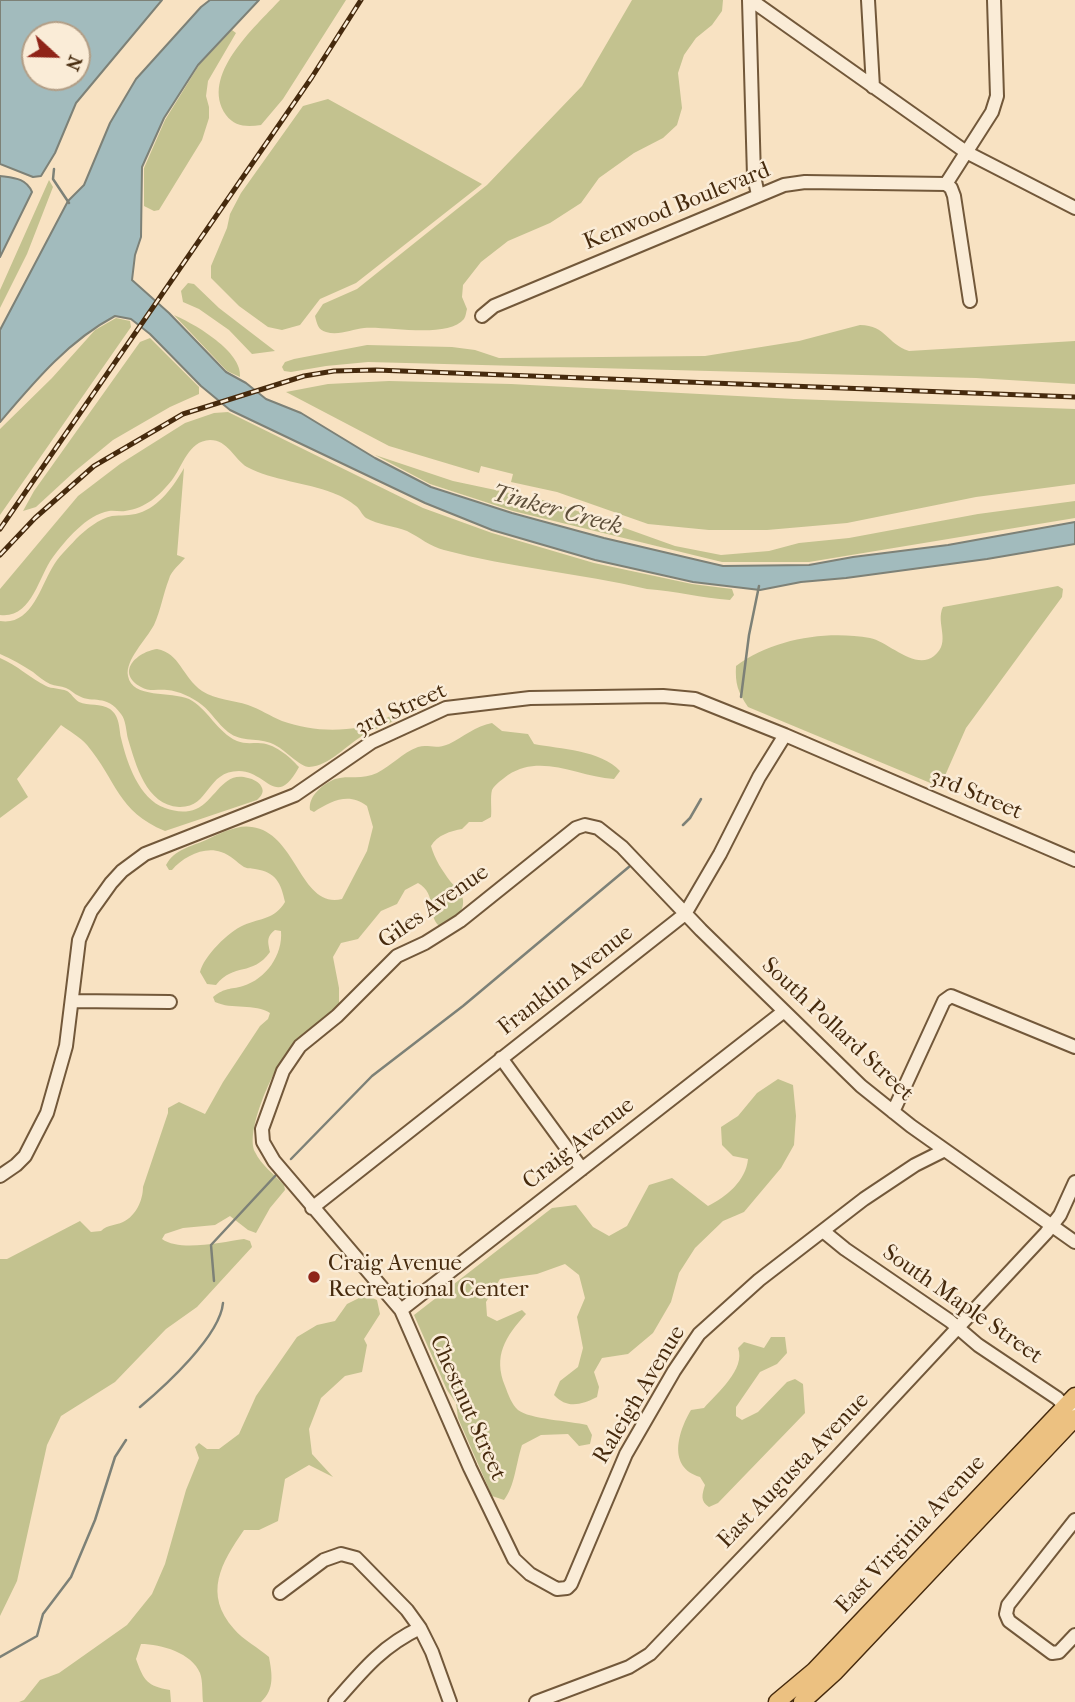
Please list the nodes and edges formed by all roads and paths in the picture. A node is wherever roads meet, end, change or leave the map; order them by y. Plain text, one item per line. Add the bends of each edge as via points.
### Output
1 (750, 0) edge
2 (868, 0) edge
3 (994, 0) edge
4 (873, 87) junction
5 (966, 152) junction
6 (946, 184) junction
7 (758, 195) junction
8 (1075, 208) edge
9 (970, 301) dead end
10 (482, 316) dead end
11 (785, 735) junction
12 (590, 826) joint
13 (1075, 860) edge
14 (685, 914) junction
15 (72, 1001) junction
16 (170, 1002) dead end
17 (783, 1012) junction
18 (311, 1038) joint
19 (1075, 1047) edge
20 (501, 1058) junction
21 (892, 1112) junction
22 (945, 1150) junction
23 (582, 1168) junction
24 (0, 1175) edge
25 (1075, 1182) edge
26 (312, 1208) junction
27 (1052, 1226) junction
28 (823, 1231) junction
29 (1075, 1242) edge
30 (401, 1310) junction
31 (958, 1329) junction
32 (1073, 1409) edge
33 (1075, 1520) edge
34 (549, 1585) joint
35 (279, 1593) dead end
36 (420, 1628) junction
37 (1075, 1635) edge
38 (335, 1702) edge
39 (450, 1702) edge
40 (536, 1702) edge
41 (777, 1702) edge
42 (802, 1702) edge

1 - 4 street
1 - 7 street
2 - 4 street
3 - 5 street via 997,96
4 - 5 street
5 - 6 street
5 - 8 street
6 - 7 street, Kenwood Boulevard via 805,182
6 - 9 street via 954,196
7 - 10 street, Kenwood Boulevard via 494,306
11 - 13 street, 3rd Street
11 - 14 street, Franklin Avenue
11 - 15 street, 3rd Street via 682,697 530,698 446,708 372,742 295,795 135,860 110,883 85,921
12 - 14 street, South Pollard Street via 622,847
12 - 18 street, Giles Avenue via 576,828 460,921 397,956
14 - 17 street, South Pollard Street
14 - 20 street, Franklin Avenue
15 - 16 street
15 - 24 street, 3rd Street via 66,1046 47,1114 25,1156
17 - 21 street, South Pollard Street
17 - 23 street, Craig Avenue
18 - 26 street, Chestnut Street via 285,1066 261,1136 269,1154
19 - 21 street via 951,996 944,1001
20 - 23 street
20 - 26 street, Franklin Avenue
21 - 22 street, South Pollard Street
22 - 27 street, South Pollard Street
22 - 28 street, Raleigh Avenue via 880,1188
23 - 30 street, Craig Avenue
25 - 27 street, East Augusta Avenue
26 - 30 street, Chestnut Street
27 - 29 street, South Pollard Street
27 - 31 street, East Augusta Avenue
28 - 31 street, South Maple Street
28 - 34 street, Raleigh Avenue via 728,1306 691,1344 626,1454 571,1584 562,1589
30 - 34 street, Chestnut Street via 506,1544 521,1566
31 - 32 street, South Maple Street
31 - 40 street, East Augusta Avenue via 650,1654 629,1667
32 - 41 main road, East Virginia Avenue via 814,1671
32 - 42 main road, East Virginia Avenue via 871,1634
33 - 37 street via 1008,1605 1006,1614 1052,1653 1059,1652
35 - 36 street via 324,1560 349,1555 361,1561
36 - 38 street via 380,1652
36 - 39 street

